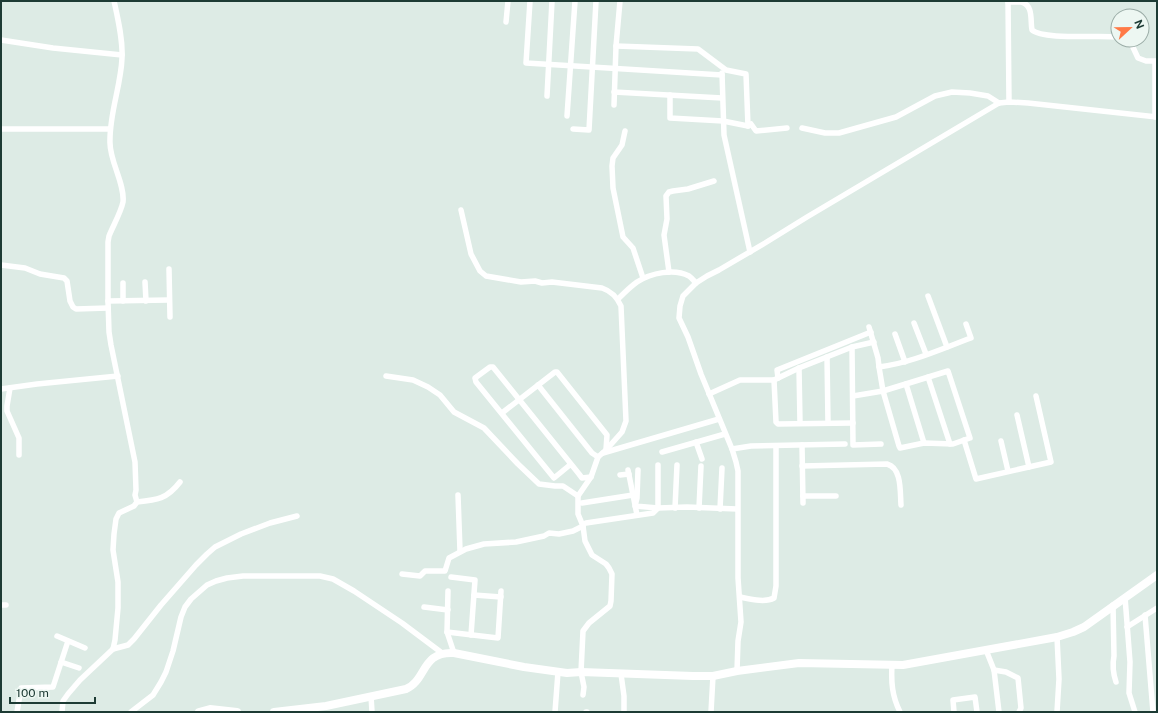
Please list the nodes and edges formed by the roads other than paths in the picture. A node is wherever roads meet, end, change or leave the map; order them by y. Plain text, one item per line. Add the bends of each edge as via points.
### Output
1 (114, 1) edge
2 (508, 1) edge
3 (530, 1) edge
4 (552, 1) edge
5 (575, 1) edge
6 (596, 1) edge
7 (620, 1) edge
8 (1008, 2) edge
9 (506, 22) dead end
10 (1110, 36) edge
11 (1, 40) edge
12 (616, 46) junction
13 (1133, 48) edge
14 (122, 55) junction
15 (1156, 62) edge
16 (548, 64) junction
17 (570, 66) junction
18 (592, 67) junction
19 (723, 68) junction
20 (615, 69) junction
21 (722, 75) junction
22 (614, 92) junction
23 (670, 95) junction
24 (547, 96) dead end
25 (722, 98) junction
26 (1009, 102) junction
27 (999, 103) junction
28 (614, 105) dead end
29 (567, 116) dead end
30 (1156, 117) edge
31 (723, 121) junction
32 (748, 126) junction
33 (787, 128) dead end
34 (802, 128) dead end
35 (1, 129) edge
36 (573, 129) dead end
37 (110, 130) junction
38 (625, 131) dead end
39 (714, 181) dead end
40 (461, 210) dead end
41 (750, 252) junction
42 (1, 265) edge
43 (169, 269) dead end
44 (669, 272) junction
45 (643, 278) junction
46 (145, 282) dead end
47 (696, 282) junction
48 (123, 283) dead end
49 (928, 296) dead end
50 (618, 299) junction
51 (169, 300) junction
52 (123, 301) junction
53 (146, 301) junction
54 (108, 304) junction
55 (170, 317) dead end
56 (914, 323) dead end
57 (966, 324) dead end
58 (895, 334) dead end
59 (874, 342) junction
60 (852, 347) junction
61 (947, 347) junction
62 (926, 354) junction
63 (827, 357) junction
64 (905, 362) junction
65 (879, 367) junction
66 (784, 368) junction
67 (800, 368) junction
68 (786, 374) junction
69 (118, 376) junction
70 (386, 376) dead end
71 (928, 377) junction
72 (776, 379) junction
73 (906, 384) junction
74 (538, 385) junction
75 (10, 388) junction
76 (1, 389) edge
77 (884, 391) junction
78 (709, 394) junction
79 (853, 396) junction
80 (1036, 396) dead end
81 (520, 399) junction
82 (502, 413) junction
83 (1018, 415) dead end
84 (719, 419) junction
85 (828, 423) junction
86 (853, 423) junction
87 (800, 424) junction
88 (725, 434) junction
89 (964, 440) junction
90 (1001, 441) dead end
91 (696, 442) junction
92 (924, 442) junction
93 (845, 444) dead end
94 (881, 444) dead end
95 (950, 444) junction
96 (802, 445) junction
97 (776, 446) junction
98 (732, 449) junction
99 (606, 450) junction
100 (662, 452) dead end
101 (20, 455) dead end
102 (599, 456) junction
103 (702, 459) dead end
104 (571, 464) junction
105 (658, 465) dead end
106 (677, 465) dead end
107 (701, 466) dead end
108 (802, 466) junction
109 (1029, 467) junction
110 (722, 468) dead end
111 (638, 470) dead end
112 (1008, 472) junction
113 (620, 475) dead end
114 (591, 477) junction
115 (180, 482) dead end
116 (458, 495) dead end
117 (633, 495) junction
118 (578, 496) junction
119 (836, 496) dead end
120 (137, 502) junction
121 (582, 503) dead end
122 (901, 505) dead end
123 (635, 506) junction
124 (658, 508) junction
125 (676, 508) junction
126 (699, 508) junction
127 (720, 509) junction
128 (737, 510) junction
129 (637, 515) junction
130 (297, 516) dead end
131 (584, 525) junction
132 (460, 551) junction
133 (402, 574) dead end
134 (1157, 575) edge
135 (451, 577) dead end
136 (448, 591) dead end
137 (474, 595) junction
138 (740, 597) junction
139 (1125, 597) junction
140 (1113, 605) junction
141 (424, 607) dead end
142 (1157, 608) edge
143 (448, 610) junction
144 (1145, 616) junction
145 (1127, 627) junction
146 (447, 632) junction
147 (471, 635) junction
148 (58, 636) dead end
149 (1057, 637) junction
150 (68, 641) junction
151 (85, 648) dead end
152 (113, 649) junction
153 (986, 650) junction
154 (442, 653) junction
155 (454, 653) junction
156 (61, 662) junction
157 (892, 665) junction
158 (1157, 667) edge
159 (79, 668) dead end
160 (1149, 668) junction
161 (737, 670) junction
162 (994, 670) junction
163 (558, 672) junction
164 (581, 672) junction
165 (622, 674) junction
166 (712, 676) junction
167 (1116, 682) dead end
168 (583, 695) dead end
169 (371, 696) junction
170 (17, 712) edge
171 (62, 712) edge
172 (131, 712) edge
173 (199, 712) edge
174 (237, 712) edge
175 (274, 712) edge
176 (372, 712) edge
177 (555, 712) edge
178 (624, 712) edge
179 (711, 712) edge
180 (900, 712) edge
181 (954, 712) edge
182 (977, 712) edge
183 (999, 712) edge
184 (1019, 712) edge
185 (1057, 712) edge
186 (1135, 712) edge
187 (1153, 712) edge

1 - 14 street
2 - 9 street
3 - 16 street via 526,63
4 - 16 street
5 - 17 street
6 - 18 street
7 - 12 street
8 - 10 street via 1022,2 1028,6 1032,30 1039,34
8 - 26 street
11 - 14 street
12 - 19 street via 698,49
12 - 20 street
13 - 15 street via 1138,58
14 - 37 street
15 - 30 street
16 - 17 street
16 - 24 street
17 - 18 street
17 - 29 street
18 - 20 street
18 - 36 street via 589,130
19 - 21 street
19 - 32 street via 746,74
20 - 21 street
20 - 22 street
21 - 25 street
22 - 23 street
22 - 28 street
23 - 25 street
23 - 31 street via 670,118
25 - 31 street
26 - 27 street
26 - 30 street
27 - 34 street via 988,96 952,92 935,96 896,116 839,133
27 - 41 street
31 - 32 street
31 - 41 street
32 - 33 street via 751,124 756,131
35 - 37 street
37 - 54 street via 111,153 123,202 108,242
38 - 45 street via 622,145 613,158 613,188 623,237 633,248
39 - 44 street via 669,192 666,196 667,219 664,235
40 - 50 street via 471,254 480,271 486,276 521,282 552,282 602,288 609,290
41 - 47 street
42 - 54 street via 64,278 67,281 70,300 76,309
43 - 51 street
44 - 45 street
44 - 47 street via 689,276
45 - 50 street
46 - 53 street
47 - 78 street via 683,296 679,318
48 - 52 street
49 - 61 street
50 - 99 street via 621,306 626,421 622,432
51 - 53 street
51 - 55 street
52 - 53 street
52 - 54 street
54 - 69 street via 109,332
56 - 62 street
57 - 61 street via 971,338
58 - 64 street
59 - 60 street
59 - 65 street
59 - 66 street via 870,330
60 - 63 street
60 - 79 street
61 - 62 street
62 - 64 street
63 - 67 street
63 - 85 street
64 - 65 street
65 - 77 street
66 - 68 street
66 - 72 street via 777,370
67 - 68 street
67 - 87 street
68 - 72 street
69 - 75 street
69 - 120 street via 135,462
70 - 118 street via 413,380 428,387 440,395 454,412 484,428 539,484 563,486
71 - 73 street
71 - 89 street via 949,371 970,436
71 - 95 street
72 - 78 street via 740,380
72 - 87 street via 776,422
73 - 77 street
73 - 92 street
74 - 81 street
74 - 99 street via 557,372 607,435
74 - 102 street via 592,453
75 - 76 street
75 - 101 street via 6,406 19,438
77 - 79 street
77 - 92 street via 899,446 902,448
78 - 84 street
79 - 86 street
80 - 109 street via 1051,462
81 - 82 street
81 - 82 street via 493,367 475,378
81 - 104 street
82 - 104 street via 554,478
83 - 109 street
84 - 88 street
84 - 102 street
85 - 86 street
85 - 87 street
86 - 94 street via 853,445
88 - 91 street
88 - 98 street
89 - 95 street
89 - 112 street via 976,479
90 - 112 street
91 - 100 street
91 - 103 street
92 - 95 street
93 - 96 street
96 - 97 street
96 - 108 street
97 - 98 street
97 - 138 street via 774,598 759,600
98 - 128 street via 738,471
99 - 102 street
102 - 114 street
104 - 114 street via 582,478
105 - 124 street
106 - 125 street
107 - 126 street
108 - 119 street via 803,500
108 - 122 street via 891,465 898,477
109 - 112 street
110 - 127 street
111 - 123 street
113 - 117 street via 628,472
114 - 118 street
115 - 120 street via 162,498
116 - 132 street
117 - 121 street
117 - 123 street
118 - 131 street via 578,514
120 - 152 street via 119,513 116,519 114,550 118,608
123 - 124 street
123 - 129 street
124 - 125 street
124 - 129 street via 653,513
125 - 126 street
126 - 127 street
127 - 128 street
128 - 138 street
129 - 131 street
130 - 152 street via 270,523 215,547 190,571 128,645
131 - 132 street via 559,534 549,533 516,542 484,544
131 - 164 street via 585,541 592,554 609,568 612,574 612,601 610,606 583,630
132 - 133 street via 449,558 446,571 425,571 420,576
134 - 139 street
135 - 137 street via 475,580
136 - 143 street
137 - 147 street
137 - 147 street via 501,594 498,638
138 - 161 street via 741,622
139 - 140 street
139 - 145 street
140 - 149 street via 1084,627
140 - 167 street via 1112,664
141 - 143 street
142 - 144 street
143 - 146 street
144 - 145 street
144 - 160 street
145 - 186 street via 1129,693
146 - 147 street
146 - 155 street
148 - 150 street
149 - 153 street
149 - 185 street
150 - 151 street
150 - 156 street
152 - 171 street via 68,694 63,701
153 - 157 street
153 - 162 street
154 - 155 street
154 - 169 street via 426,664 416,682 410,687
154 - 172 street via 402,623 333,579 320,576 227,578 207,585 185,607 161,682 153,695
155 - 163 street via 524,668
156 - 159 street
156 - 170 street via 53,687 21,688
157 - 161 street via 799,663
157 - 180 street via 892,690
158 - 160 street
160 - 187 street
161 - 166 street
162 - 183 street
162 - 184 street via 1018,678 1021,708
163 - 164 street
163 - 177 street
164 - 165 street
164 - 168 street
165 - 166 street
165 - 178 street
166 - 179 street
169 - 175 street via 326,706
169 - 176 street
173 - 174 street via 210,709
181 - 182 street via 953,700 975,697

